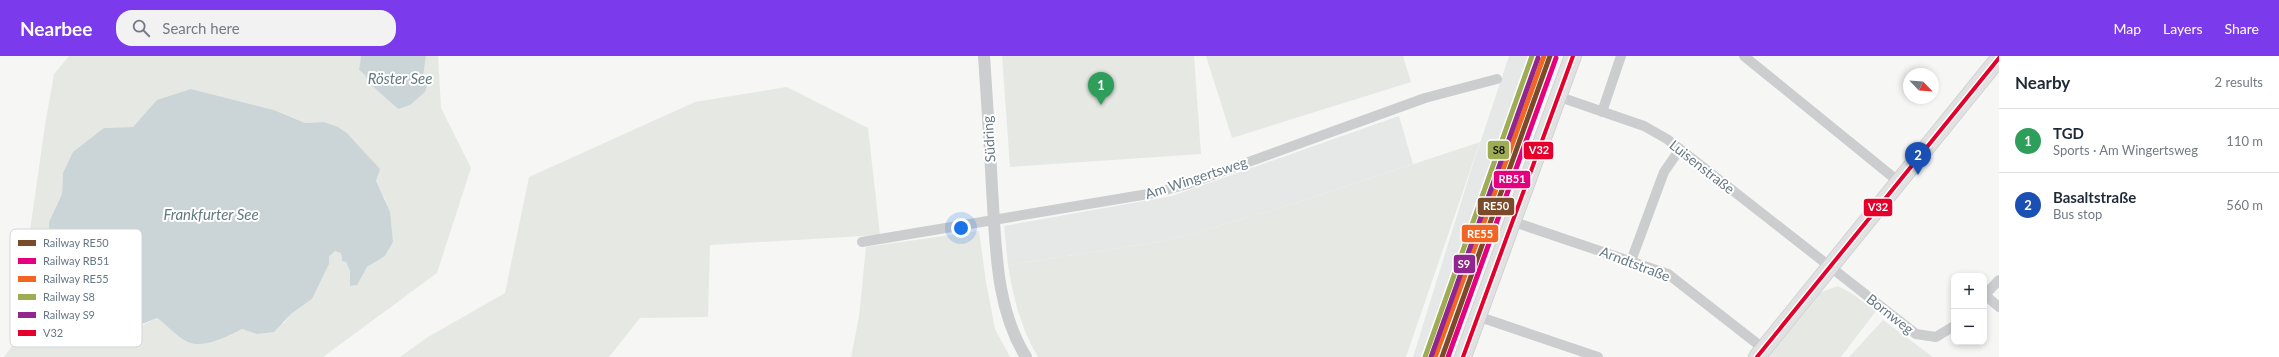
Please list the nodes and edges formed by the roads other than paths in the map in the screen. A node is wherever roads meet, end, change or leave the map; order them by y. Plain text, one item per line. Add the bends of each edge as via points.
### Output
1 (984, 56) edge
2 (1573, 56) edge
3 (1620, 56) edge
4 (1744, 56) edge
5 (1999, 58) edge
6 (1497, 79) dead end
7 (1557, 96) junction
8 (1602, 112) junction
9 (1680, 149) junction
10 (1899, 182) junction
11 (994, 221) junction
12 (1511, 221) junction
13 (862, 242) dead end
14 (1631, 261) junction
15 (1830, 267) junction
16 (1999, 280) edge
17 (1987, 293) edge
18 (1987, 298) edge
19 (1999, 307) edge
20 (1477, 316) junction
21 (1951, 328) edge
22 (1760, 353) edge
23 (1026, 357) edge
24 (1033, 357) edge
25 (1462, 357) edge
26 (1598, 357) edge

1 - 11 street, Südring
2 - 7 main road
3 - 8 street
4 - 10 street
5 - 10 main road
6 - 11 street, Am Wingertsweg via 1425,98 1171,189
7 - 8 street, Luisenstraße
7 - 12 main road
8 - 9 street, Luisenstraße via 1653,130
9 - 14 street via 1664,172
9 - 15 street, Luisenstraße
10 - 15 main road
11 - 13 street, Am Wingertsweg
11 - 23 street, Südring via 1003,301 1014,334
11 - 24 street, Südring via 1009,300 1021,334
12 - 14 street, Arndtstraße
12 - 20 main road
14 - 22 street, Arndtstraße via 1668,274
15 - 21 street, Bornweg via 1916,334 1936,338
15 - 22 main road
16 - 17 street
18 - 19 street
20 - 25 main road
20 - 26 street

